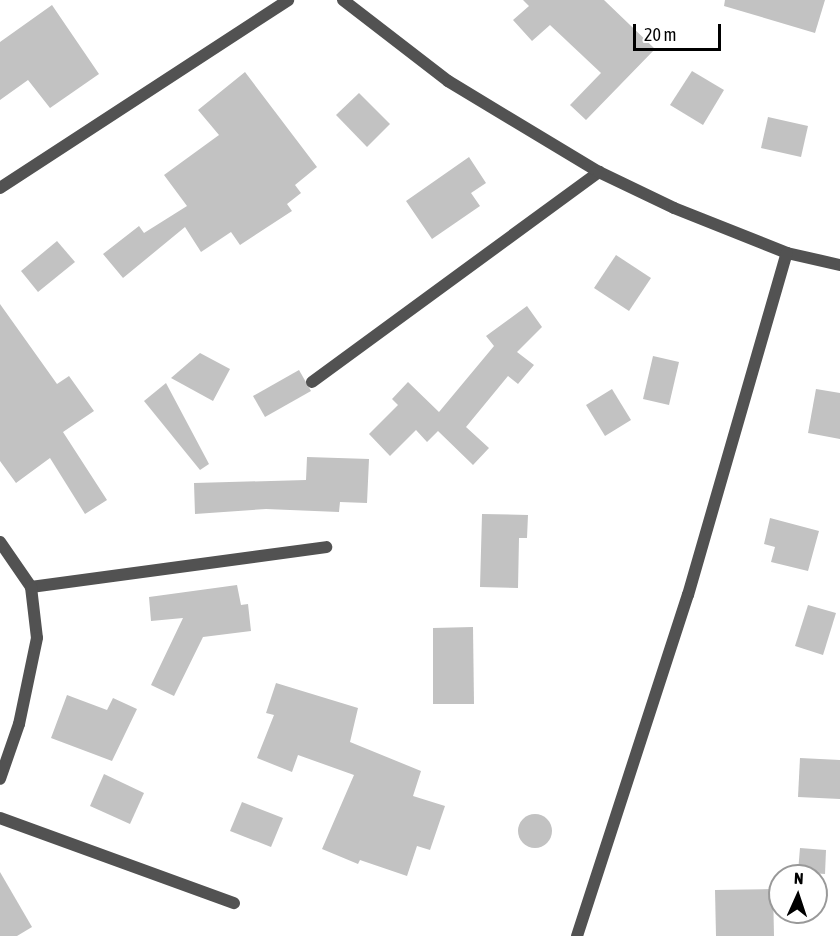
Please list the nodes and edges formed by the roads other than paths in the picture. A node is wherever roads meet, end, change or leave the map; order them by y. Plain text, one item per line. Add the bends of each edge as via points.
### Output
1 (288, 0) edge
2 (343, 0) edge
3 (600, 172) junction
4 (0, 188) edge
5 (787, 253) junction
6 (840, 266) edge
7 (312, 382) dead end
8 (0, 542) edge
9 (326, 547) dead end
10 (31, 587) junction
11 (0, 779) edge
12 (0, 818) edge
13 (234, 903) dead end
14 (577, 936) edge

1 - 4 street
2 - 3 street via 448,81
3 - 5 street via 674,208
3 - 7 street
5 - 6 street
5 - 14 street via 688,595
8 - 10 street
9 - 10 street
10 - 11 street via 37,638 33,668
12 - 13 street

